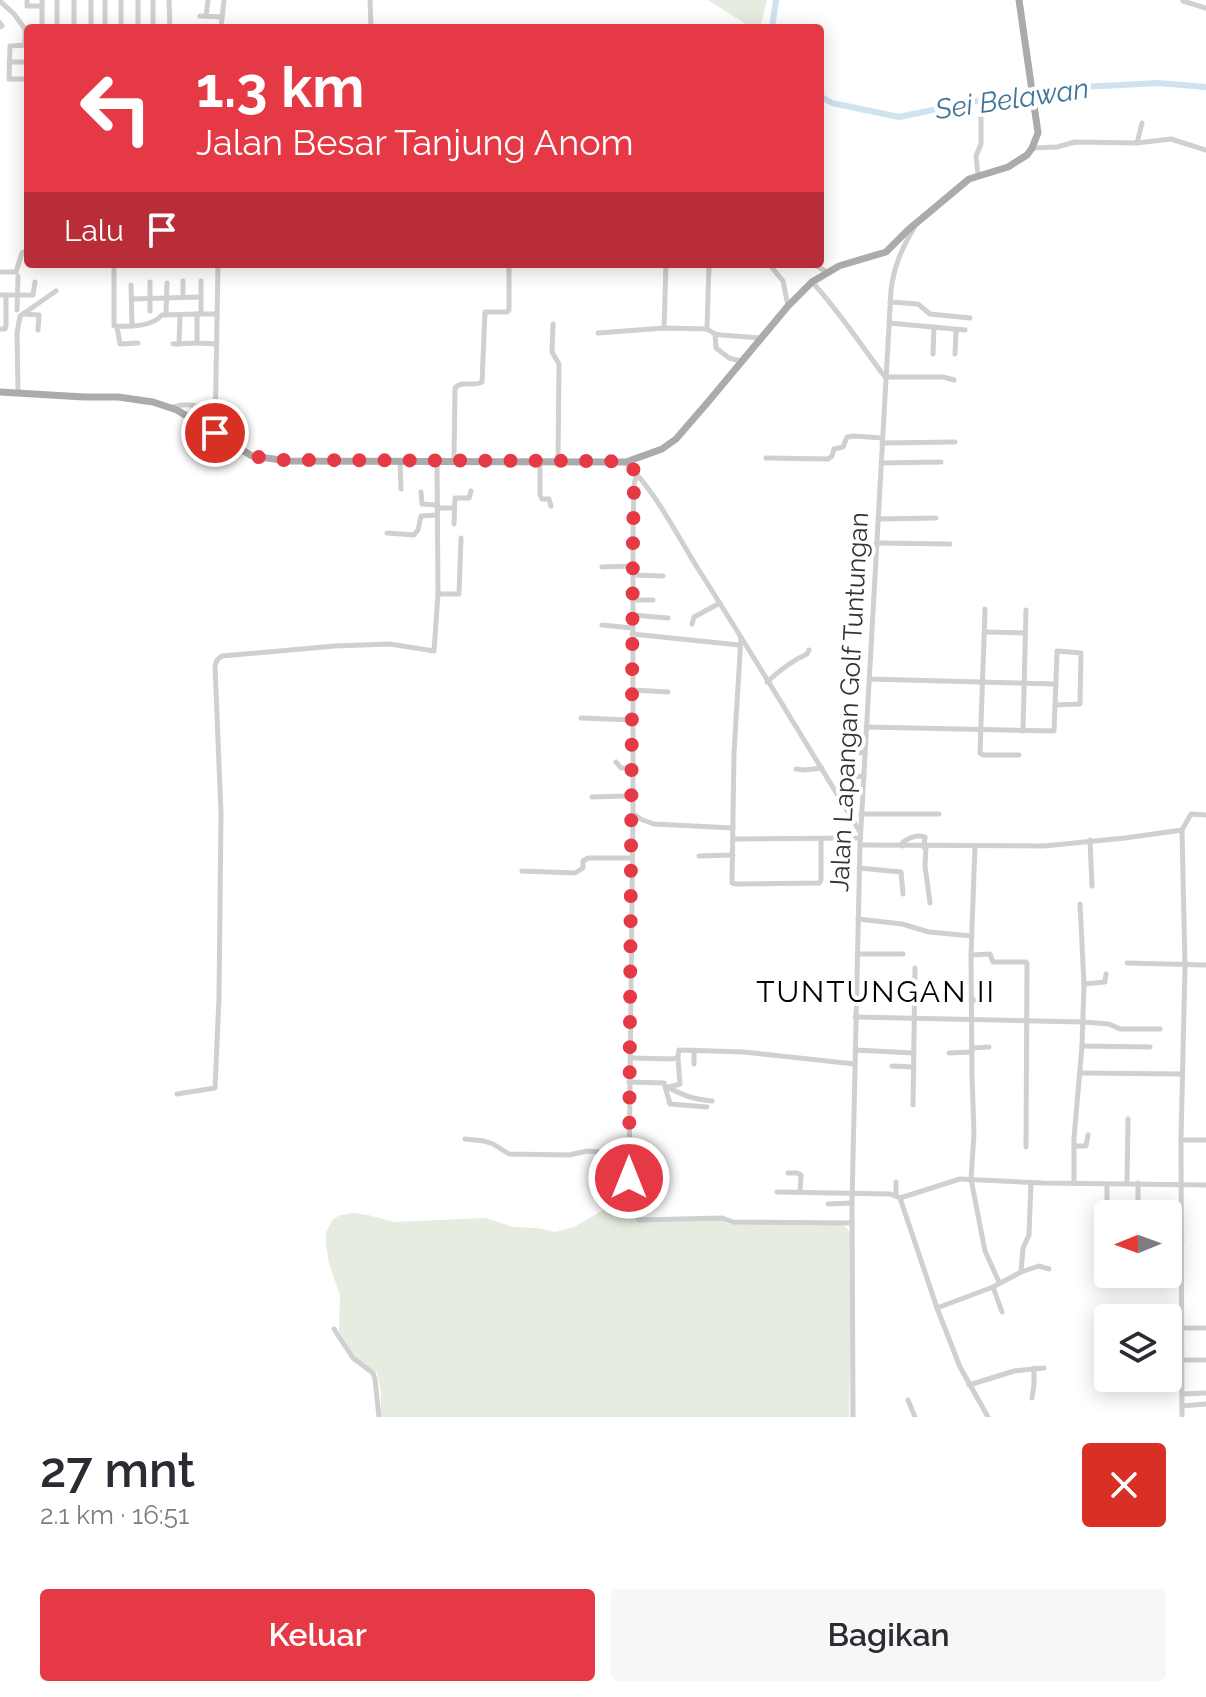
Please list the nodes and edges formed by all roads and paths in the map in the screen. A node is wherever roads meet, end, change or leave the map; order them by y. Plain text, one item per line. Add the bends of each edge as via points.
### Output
1 (27, 0) edge
2 (57, 0) edge
3 (74, 0) edge
4 (91, 0) edge
5 (105, 0) edge
6 (121, 0) edge
7 (138, 0) edge
8 (153, 0) edge
9 (169, 0) edge
10 (208, 0) edge
11 (224, 0) edge
12 (370, 0) edge
13 (1019, 0) edge
14 (1182, 0) edge
15 (0, 1) edge
16 (42, 3) edge
17 (1206, 8) edge
18 (222, 17) junction
19 (42, 24) dead end
20 (57, 24) edge
21 (74, 24) edge
22 (91, 24) edge
23 (105, 24) edge
24 (121, 24) edge
25 (138, 24) edge
26 (153, 24) edge
27 (170, 24) edge
28 (221, 24) edge
29 (371, 24) edge
30 (24, 28) edge
31 (24, 45) edge
32 (9, 62) junction
33 (24, 62) edge
34 (24, 79) edge
35 (981, 117) dead end
36 (1142, 123) dead end
37 (1137, 143) junction
38 (1032, 148) junction
39 (1206, 150) edge
40 (978, 175) junction
41 (916, 225) junction
42 (24, 252) edge
43 (114, 268) edge
44 (218, 268) edge
45 (509, 268) edge
46 (666, 268) edge
47 (709, 268) edge
48 (772, 268) edge
49 (820, 268) edge
50 (0, 272) edge
51 (827, 272) junction
52 (18, 276) dead end
53 (183, 281) dead end
54 (201, 281) dead end
55 (35, 282) dead end
56 (150, 282) dead end
57 (812, 282) junction
58 (167, 283) dead end
59 (131, 285) dead end
60 (56, 291) dead end
61 (3, 295) edge
62 (17, 295) junction
63 (150, 297) junction
64 (167, 297) junction
65 (183, 297) junction
66 (200, 297) junction
67 (132, 299) junction
68 (890, 302) junction
69 (788, 306) junction
70 (150, 311) dead end
71 (20, 312) junction
72 (199, 314) junction
73 (217, 314) junction
74 (166, 315) junction
75 (180, 315) junction
76 (970, 318) dead end
77 (889, 323) junction
78 (553, 324) dead end
79 (132, 326) junction
80 (117, 327) junction
81 (934, 327) junction
82 (664, 328) junction
83 (0, 329) edge
84 (707, 329) junction
85 (38, 330) dead end
86 (956, 330) junction
87 (965, 330) dead end
88 (598, 333) dead end
89 (715, 334) junction
90 (760, 338) junction
91 (138, 343) dead end
92 (197, 343) junction
93 (217, 344) junction
94 (933, 354) dead end
95 (955, 354) dead end
96 (741, 361) junction
97 (885, 377) junction
98 (954, 380) dead end
99 (0, 392) edge
100 (18, 392) junction
101 (172, 408) junction
102 (216, 428) junction
103 (882, 441) junction
104 (955, 442) dead end
105 (766, 458) dead end
106 (437, 460) junction
107 (454, 460) junction
108 (400, 461) junction
109 (540, 461) junction
110 (558, 461) junction
111 (626, 462) junction
112 (941, 462) dead end
113 (881, 463) junction
114 (637, 473) junction
115 (401, 489) dead end
116 (471, 491) dead end
117 (421, 492) dead end
118 (551, 506) dead end
119 (454, 508) junction
120 (437, 509) junction
121 (936, 518) dead end
122 (878, 519) junction
123 (454, 524) dead end
124 (387, 533) dead end
125 (461, 538) dead end
126 (876, 543) junction
127 (950, 544) dead end
128 (633, 566) junction
129 (602, 567) dead end
130 (633, 575) junction
131 (663, 576) dead end
132 (438, 594) junction
133 (633, 600) junction
134 (653, 600) dead end
135 (720, 603) junction
136 (985, 609) dead end
137 (1026, 610) dead end
138 (633, 615) junction
139 (668, 618) dead end
140 (692, 624) dead end
141 (602, 625) dead end
142 (632, 631) junction
143 (985, 632) junction
144 (1025, 633) junction
145 (741, 636) junction
146 (739, 645) junction
147 (809, 650) dead end
148 (869, 679) junction
149 (767, 682) junction
150 (982, 683) junction
151 (1023, 683) junction
152 (1055, 684) junction
153 (632, 690) junction
154 (668, 692) dead end
155 (1055, 705) junction
156 (581, 718) dead end
157 (632, 720) junction
158 (866, 727) junction
159 (982, 730) junction
160 (1023, 731) junction
161 (865, 752) junction
162 (850, 754) dead end
163 (1019, 755) dead end
164 (616, 762) dead end
165 (632, 768) junction
166 (822, 768) junction
167 (796, 769) dead end
168 (864, 776) junction
169 (853, 777) dead end
170 (632, 793) junction
171 (592, 797) dead end
172 (633, 812) junction
173 (861, 814) junction
174 (939, 814) dead end
175 (1206, 815) edge
176 (733, 828) junction
177 (1182, 830) junction
178 (734, 839) junction
179 (860, 839) junction
180 (821, 840) junction
181 (1090, 840) junction
182 (902, 846) junction
183 (975, 846) junction
184 (925, 847) junction
185 (733, 855) junction
186 (699, 856) dead end
187 (631, 858) junction
188 (859, 868) junction
189 (522, 871) dead end
190 (1092, 886) dead end
191 (903, 894) dead end
192 (930, 903) dead end
193 (1080, 904) dead end
194 (858, 919) junction
195 (972, 936) junction
196 (857, 954) junction
197 (903, 954) dead end
198 (971, 955) junction
199 (1127, 963) dead end
200 (1206, 965) edge
201 (1185, 966) junction
202 (915, 968) dead end
203 (1106, 974) dead end
204 (1084, 984) junction
205 (972, 1000) junction
206 (992, 1000) dead end
207 (855, 1017) junction
208 (915, 1018) junction
209 (972, 1021) junction
210 (1027, 1022) junction
211 (1083, 1022) junction
212 (1160, 1029) dead end
213 (1082, 1046) junction
214 (989, 1047) dead end
215 (1150, 1047) dead end
216 (694, 1050) junction
217 (855, 1050) junction
218 (972, 1050) junction
219 (914, 1053) junction
220 (949, 1053) dead end
221 (678, 1057) junction
222 (630, 1058) junction
223 (694, 1064) dead end
224 (855, 1064) junction
225 (892, 1066) dead end
226 (914, 1067) junction
227 (1080, 1073) junction
228 (1182, 1074) junction
229 (629, 1082) junction
230 (667, 1087) junction
231 (177, 1094) dead end
232 (712, 1101) dead end
233 (913, 1105) dead end
234 (707, 1107) dead end
235 (1128, 1119) dead end
236 (1088, 1135) dead end
237 (465, 1139) dead end
238 (1181, 1140) junction
239 (1206, 1140) edge
240 (1074, 1146) junction
241 (1026, 1147) dead end
242 (629, 1154) junction
243 (788, 1173) dead end
244 (971, 1179) junction
245 (896, 1182) dead end
246 (1031, 1183) junction
247 (1074, 1183) junction
248 (1127, 1183) junction
249 (1138, 1183) junction
250 (1107, 1184) junction
251 (1182, 1184) junction
252 (1206, 1185) edge
253 (777, 1192) dead end
254 (800, 1192) junction
255 (853, 1194) junction
256 (898, 1196) junction
257 (1107, 1200) edge
258 (1138, 1200) edge
259 (1182, 1200) edge
260 (852, 1203) junction
261 (828, 1204) dead end
262 (852, 1223) junction
263 (1049, 1269) dead end
264 (1021, 1272) junction
265 (999, 1282) junction
266 (993, 1287) junction
267 (937, 1308) junction
268 (1002, 1312) dead end
269 (1182, 1328) edge
270 (1206, 1328) edge
271 (334, 1329) dead end
272 (1182, 1360) edge
273 (1206, 1360) edge
274 (1034, 1368) junction
275 (1044, 1368) dead end
276 (969, 1385) junction
277 (1206, 1393) edge
278 (1182, 1394) joint
279 (1032, 1398) dead end
280 (908, 1400) dead end
281 (1206, 1404) edge
282 (1182, 1406) junction
283 (379, 1417) edge
284 (853, 1417) edge
285 (915, 1417) edge
286 (988, 1417) edge
287 (1182, 1417) edge

1 - 16 street via 27,6
2 - 20 street
3 - 21 street
4 - 22 street
5 - 23 street
6 - 24 street
7 - 25 street
8 - 26 street
9 - 27 street
10 - 18 street via 203,16
11 - 18 street
12 - 29 street
13 - 38 main road via 1038,133
14 - 17 street
15 - 30 street
16 - 19 street
18 - 28 street
31 - 32 street via 10,46
32 - 33 street
32 - 34 street via 9,79
35 - 40 street
36 - 37 street
37 - 38 street
37 - 39 street via 1173,139
38 - 40 main road, Jalan Lapangan Golf Tuntungan via 1012,165
40 - 41 main road, Jalan Lapangan Golf Tuntungan
41 - 51 main road via 886,252
41 - 68 street, Jalan Lapangan Golf Tuntungan via 895,267
42 - 50 street via 16,272
43 - 80 street
44 - 73 street
45 - 107 street via 509,310 485,312 482,382 455,388
46 - 82 street
47 - 84 street
48 - 69 street via 783,281
49 - 51 street
51 - 57 main road
52 - 62 street
53 - 65 street
54 - 66 street
55 - 62 street via 33,295
56 - 63 street
57 - 69 main road
57 - 97 street
58 - 64 street
59 - 67 street
60 - 71 street
61 - 62 street
61 - 83 street via 6,326
62 - 71 street
63 - 64 street
63 - 67 street
63 - 70 street
64 - 65 street
64 - 74 street
65 - 66 street
66 - 72 street
67 - 79 street
68 - 76 street
68 - 77 street, Jalan Lapangan Golf Tuntungan
69 - 90 main road
71 - 85 street via 40,316
71 - 100 street
72 - 73 street
72 - 75 street
72 - 92 street
73 - 93 street
74 - 75 street
74 - 79 street
75 - 92 street via 176,344
77 - 81 street
77 - 97 street, Jalan Lapangan Golf Tuntungan
78 - 110 street via 552,352 559,364
79 - 80 street
80 - 91 street via 120,344
81 - 86 street
81 - 94 street
82 - 84 street
82 - 88 street
84 - 89 street
86 - 87 street
86 - 95 street
89 - 90 street
89 - 96 street via 716,348
90 - 96 main road
92 - 93 street
93 - 102 street
96 - 111 main road via 676,439
97 - 98 street
97 - 103 street, Jalan Lapangan Golf Tuntungan
99 - 100 main road
100 - 101 main road via 118,397
101 - 102 main road
101 - 102 street via 203,408
102 - 108 main road via 259,458
103 - 104 street
103 - 105 street via 847,437 828,459
103 - 113 street, Jalan Lapangan Golf Tuntungan
106 - 107 main road
106 - 108 main road
106 - 120 street
107 - 109 main road
108 - 115 street
109 - 110 main road
109 - 118 street via 540,495
110 - 111 main road
111 - 114 street
112 - 113 street
113 - 122 street, Jalan Lapangan Golf Tuntungan
114 - 128 street
114 - 135 street
116 - 119 street via 469,498 455,498
117 - 120 street via 422,504
119 - 120 street
119 - 123 street
120 - 124 street via 421,516 414,535
120 - 132 street
121 - 122 street
122 - 126 street, Jalan Lapangan Golf Tuntungan
125 - 132 street via 458,595
126 - 127 street
126 - 148 street, Jalan Lapangan Golf Tuntungan
128 - 129 street
128 - 130 street
130 - 131 street
130 - 133 street
132 - 231 street via 434,651 349,645 217,660 221,828 215,1088
133 - 134 street
133 - 138 street
135 - 140 street via 694,617
135 - 145 street
136 - 143 street
137 - 144 street
138 - 139 street
138 - 142 street
141 - 142 street
142 - 146 street
142 - 153 street
143 - 144 street
143 - 150 street
144 - 151 street
145 - 146 street
145 - 149 street
146 - 176 street
147 - 149 street
148 - 150 street
148 - 158 street, Jalan Lapangan Golf Tuntungan
149 - 166 street
150 - 151 street
150 - 159 street
151 - 152 street
151 - 160 street
152 - 155 street
152 - 155 street via 1057,651 1081,653 1080,704
153 - 154 street
153 - 157 street
155 - 160 street via 1054,731
156 - 157 street
157 - 165 street
158 - 159 street
158 - 161 street, Jalan Lapangan Golf Tuntungan
159 - 160 street
159 - 163 street via 981,755
161 - 162 street
161 - 168 street, Jalan Lapangan Golf Tuntungan
164 - 165 street
165 - 170 street
166 - 167 street
166 - 179 street
168 - 169 street
168 - 173 street, Jalan Lapangan Golf Tuntungan
170 - 171 street
170 - 172 street
172 - 176 street via 654,824
172 - 187 street
173 - 174 street
173 - 179 street, Jalan Lapangan Golf Tuntungan
175 - 177 street via 1191,814
176 - 178 street
177 - 181 street
177 - 201 street
178 - 180 street
178 - 185 street
179 - 180 street
179 - 182 street
179 - 188 street, Jalan Lapangan Golf Tuntungan
180 - 185 street via 819,883 734,884
181 - 183 street
181 - 190 street
182 - 184 street
182 - 184 street via 913,836 925,837
183 - 184 street
183 - 195 street
184 - 192 street
185 - 186 street
187 - 189 street via 588,858 575,873
187 - 222 street
188 - 191 street via 901,872
188 - 194 street, Jalan Lapangan Golf Tuntungan
193 - 204 street
194 - 195 street
194 - 196 street, Jalan Lapangan Golf Tuntungan
195 - 198 street
196 - 197 street
196 - 207 street, Jalan Lapangan Golf Tuntungan
198 - 205 street
198 - 210 street via 990,954 993,962 1027,962
199 - 201 street
200 - 201 street
201 - 228 street
202 - 208 street
203 - 204 street via 1105,982
204 - 211 street
205 - 206 street
205 - 209 street
207 - 208 street
207 - 217 street, Jalan Lapangan Golf Tuntungan
208 - 209 street
208 - 219 street
209 - 210 street
209 - 218 street
210 - 211 street
210 - 241 street
211 - 212 street
211 - 213 street
213 - 215 street
213 - 227 street
214 - 218 street
216 - 221 street via 679,1050
216 - 223 street
216 - 224 street
217 - 219 street
217 - 224 street, Jalan Lapangan Golf Tuntungan
218 - 220 street
218 - 244 street
219 - 226 street
221 - 222 street
221 - 230 street via 680,1084
222 - 229 street
224 - 255 street, Jalan Lapangan Golf Tuntungan
225 - 226 street
226 - 233 street
227 - 228 street
227 - 240 street
228 - 238 street
229 - 230 street via 660,1082
229 - 242 street
230 - 232 street
230 - 234 street via 670,1104
235 - 248 street
236 - 240 street via 1086,1146
237 - 242 street via 484,1141 509,1154
238 - 239 street
238 - 251 street
240 - 247 street
242 - 262 street via 630,1194 639,1220
243 - 254 street via 801,1175
244 - 246 street
244 - 256 street
244 - 265 street via 985,1251
245 - 256 street
246 - 247 street
246 - 264 street
247 - 250 street
248 - 249 street
248 - 250 street
249 - 251 street
249 - 258 street
250 - 257 street
251 - 252 street
251 - 259 street
253 - 254 street
254 - 255 street
255 - 256 street
255 - 260 street, Jalan Lapangan Golf Tuntungan
256 - 267 street
260 - 261 street
260 - 262 street, Jalan Lapangan Golf Tuntungan
262 - 284 street, Jalan Lapangan Golf Tuntungan
263 - 264 street via 1039,1266
264 - 265 street
265 - 266 street
266 - 267 street
266 - 268 street
267 - 276 street
269 - 270 street
271 - 283 street via 353,1358 373,1373
272 - 273 street
274 - 275 street
274 - 276 street
274 - 279 street
276 - 286 street
277 - 278 street
278 - 282 street
280 - 285 street
281 - 282 street
282 - 287 street

